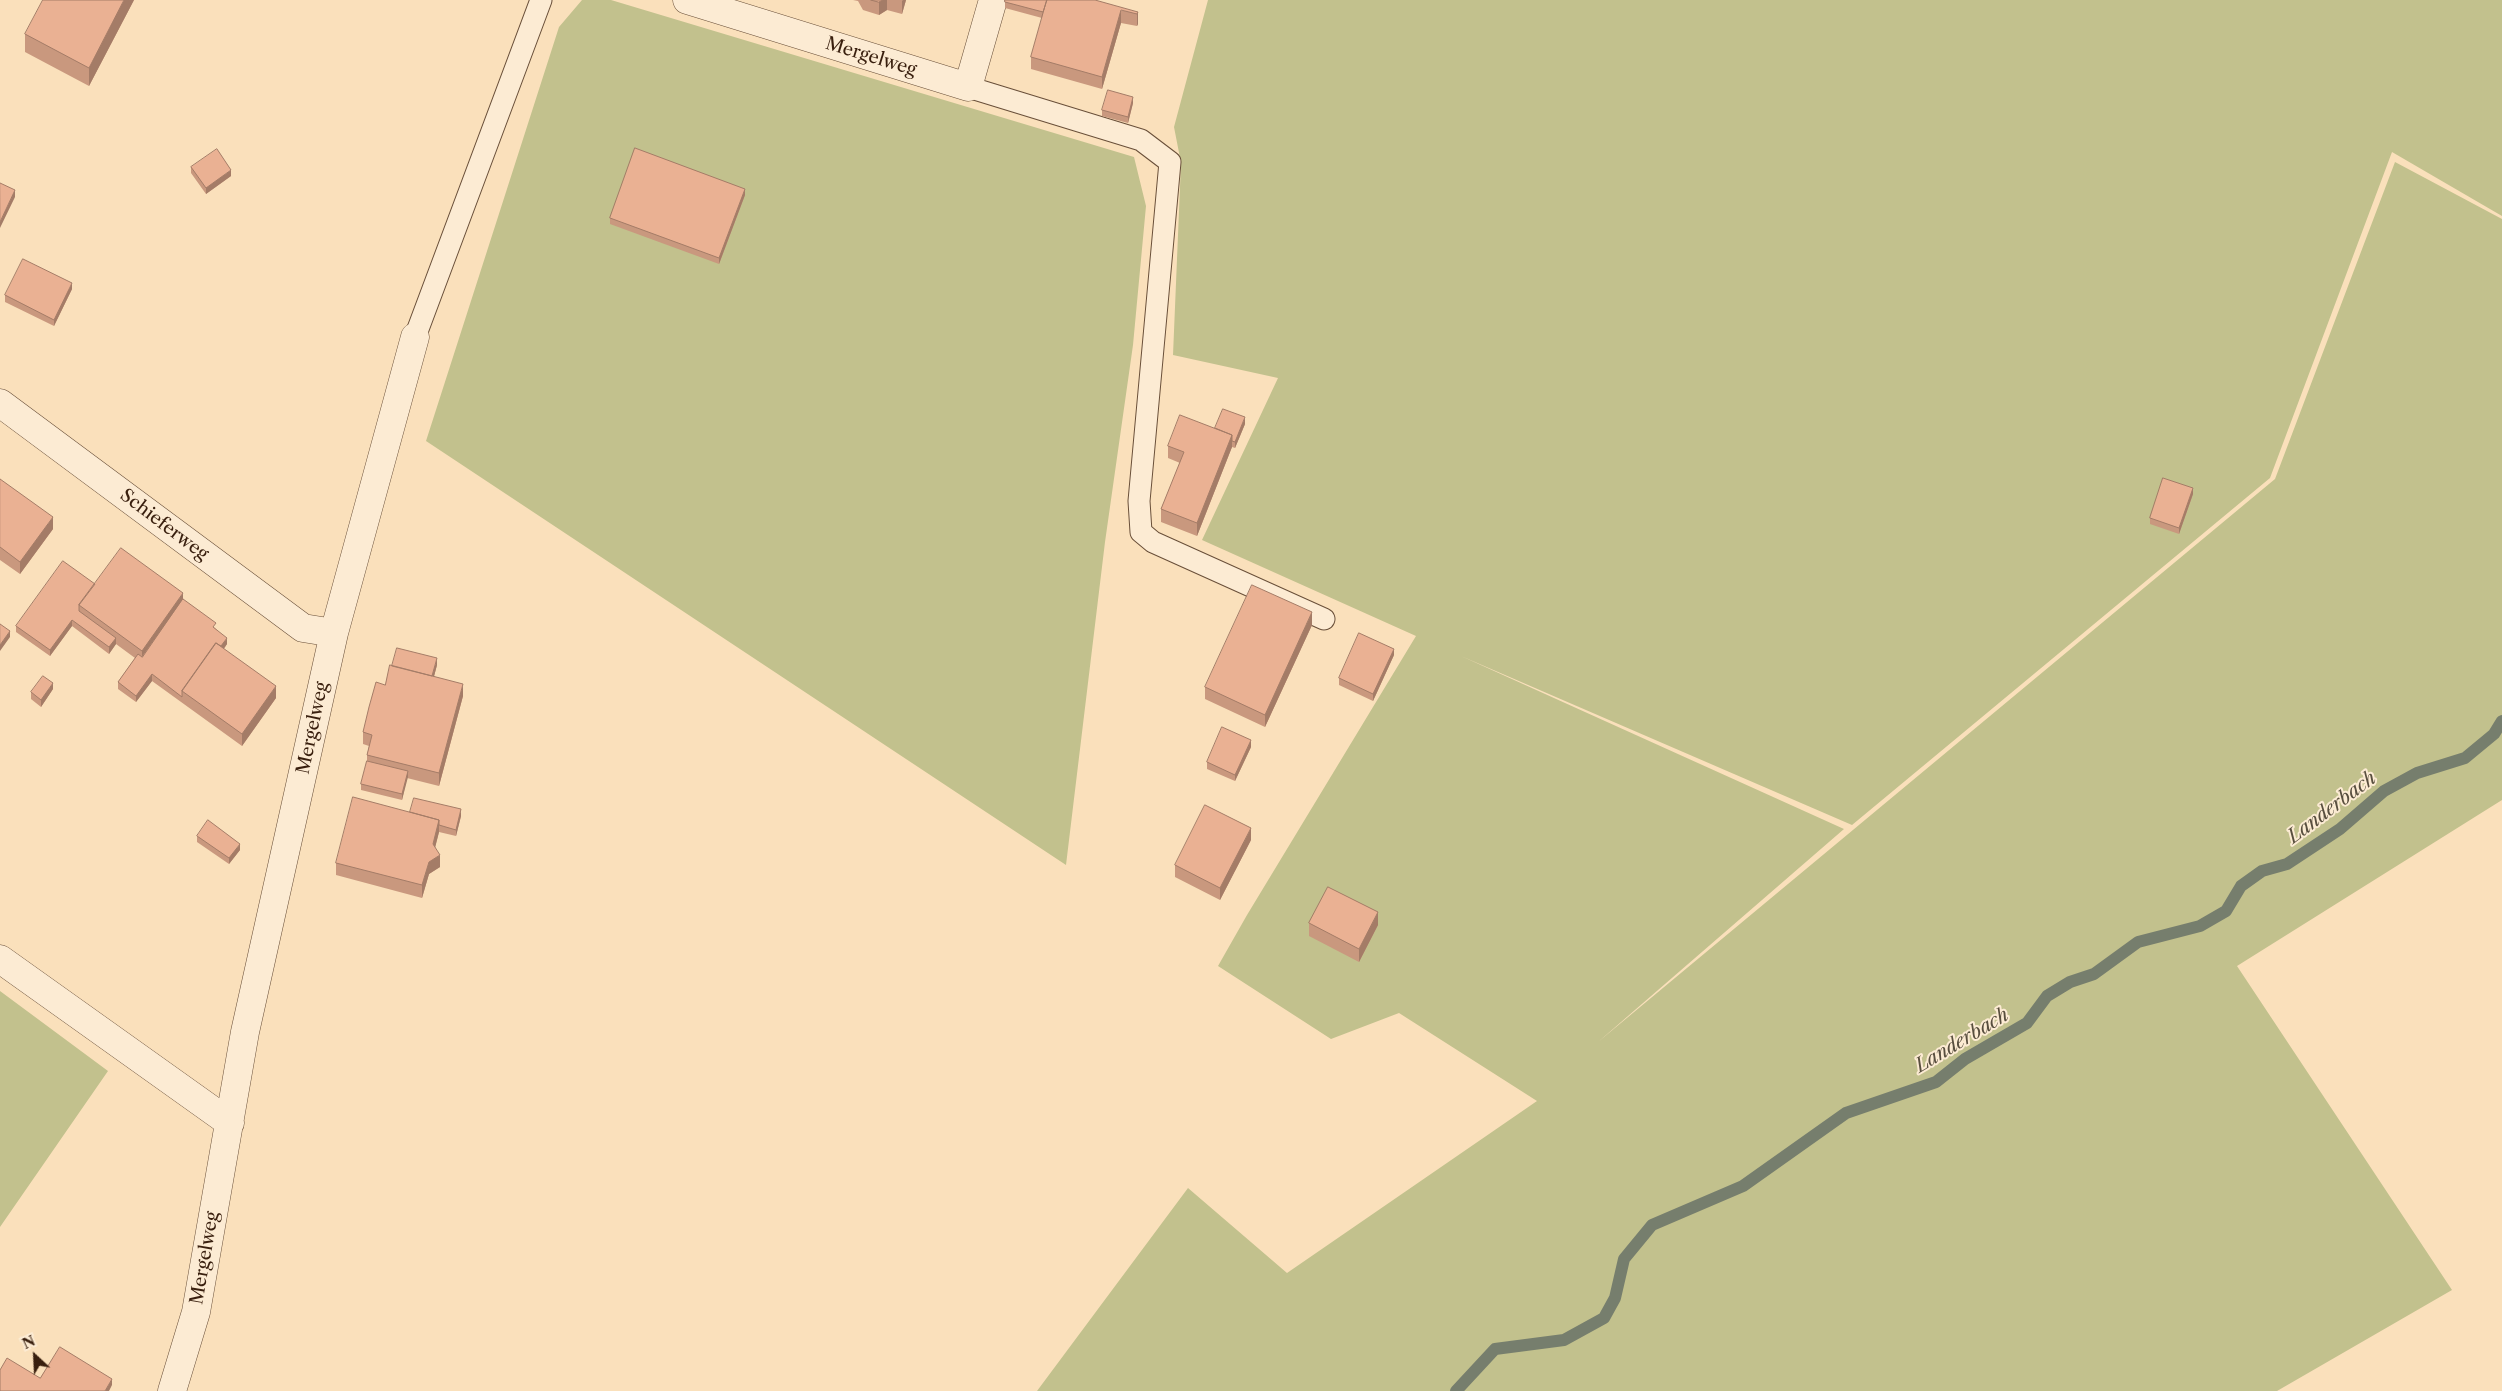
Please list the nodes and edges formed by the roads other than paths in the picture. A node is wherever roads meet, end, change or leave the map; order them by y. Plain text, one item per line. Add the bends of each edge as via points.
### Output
1 (541, 0) edge
2 (687, 0) edge
3 (993, 0) edge
4 (968, 87) junction
5 (415, 337) joint
6 (0, 403) edge
7 (1324, 619) dead end
8 (334, 633) junction
9 (0, 959) edge
10 (230, 1123) junction
11 (172, 1391) edge

1 - 5 lane
2 - 4 street, Mergelweg
3 - 4 street
4 - 7 lane via 1141,140 1170,162 1139,501 1141,532 1153,542
5 - 8 street, Mergelweg
6 - 8 street, Schieferweg via 304,628
8 - 10 street, Mergelweg via 245,1032
9 - 10 street
10 - 11 street, Mergelweg via 196,1312

